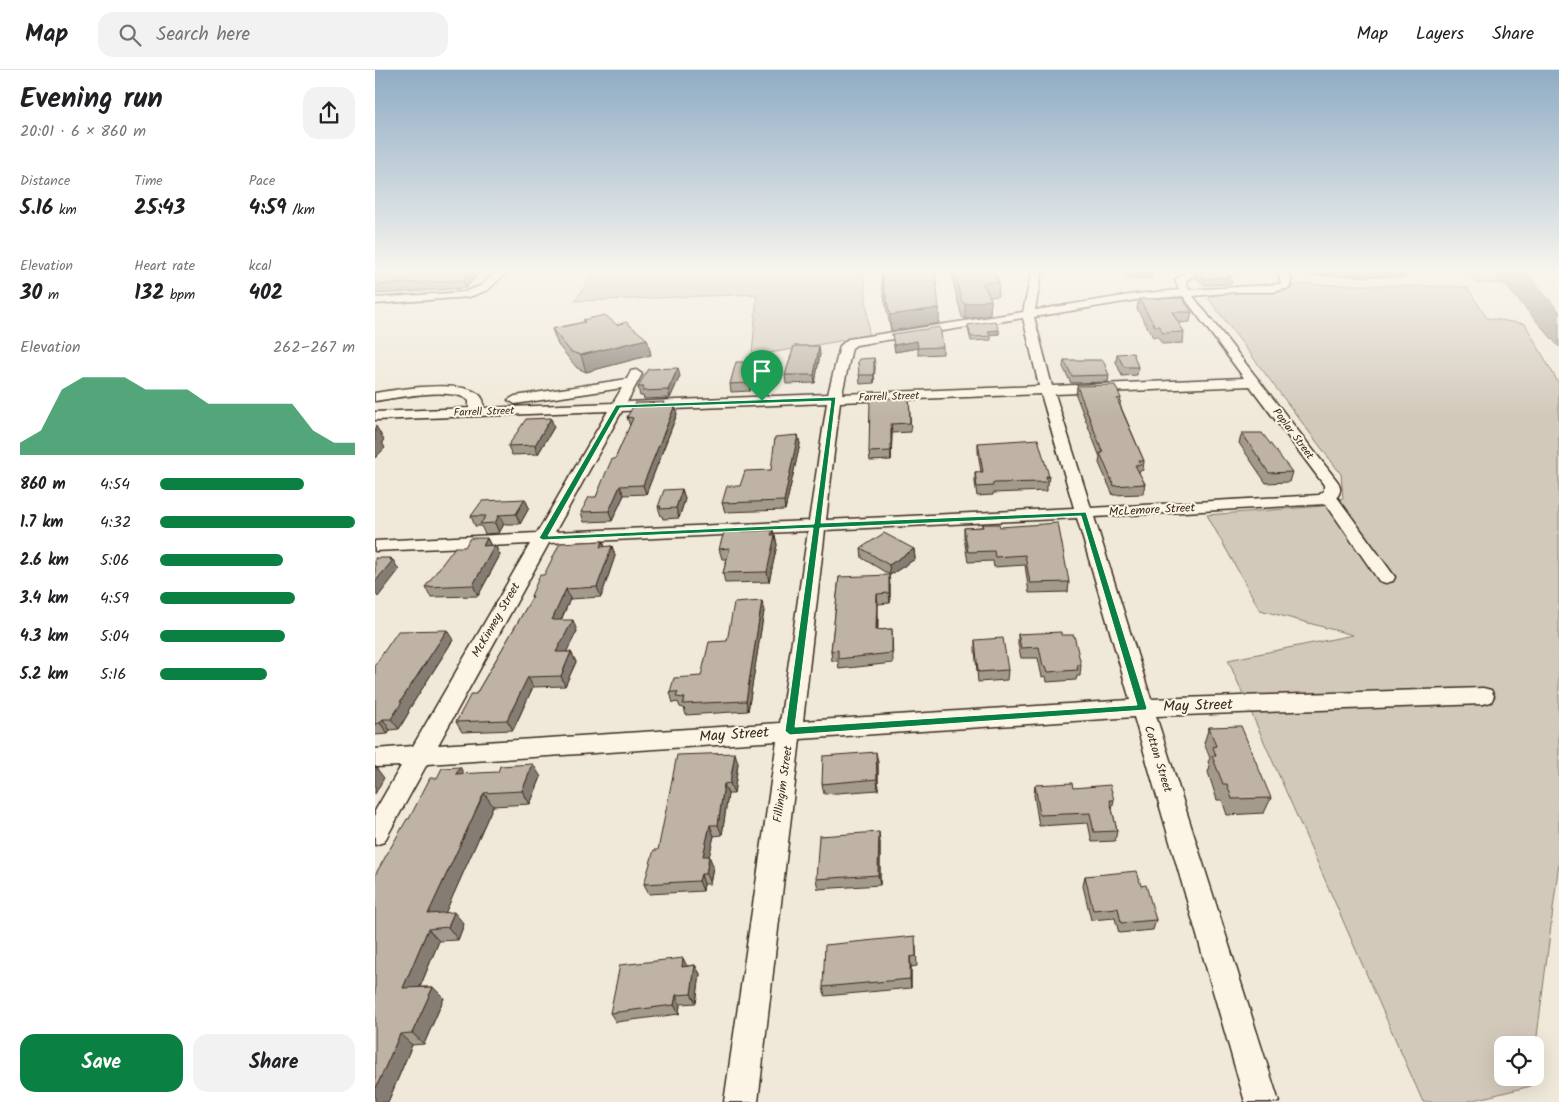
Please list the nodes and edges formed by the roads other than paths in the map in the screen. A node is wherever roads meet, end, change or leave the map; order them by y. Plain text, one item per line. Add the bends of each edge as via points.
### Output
1 (1000, 319) edge
2 (1028, 319) edge
3 (1206, 319) edge
4 (634, 378) joint
5 (1253, 382) junction
6 (1047, 391) junction
7 (375, 397) edge
8 (834, 399) junction
9 (618, 407) junction
10 (474, 410) junction
11 (375, 416) edge
12 (1328, 496) junction
13 (1084, 513) junction
14 (817, 526) junction
15 (543, 538) junction
16 (375, 546) edge
17 (1386, 577) dead end
18 (1483, 696) dead end
19 (1143, 708) junction
20 (790, 731) junction
21 (420, 756) junction
22 (375, 758) edge
23 (375, 834) edge
24 (741, 1102) edge
25 (1262, 1102) edge

1 - 8 street, Fillingim Street via 852,342 846,346
2 - 6 street, Cotton Street
3 - 5 street, Poplar Street
4 - 9 street
4 - 10 street via 489,404
5 - 6 street, Farrell Street
5 - 12 street, Poplar Street via 1332,484 1332,493
6 - 8 street, Farrell Street
6 - 13 street, Cotton Street
7 - 10 street via 455,390 476,400
8 - 9 street, Farrell Street
8 - 14 street, Fillingim Street
9 - 10 street, Farrell Street
9 - 15 street, McKinney Street
10 - 11 street, Farrell Street
12 - 13 street, McLemore Street via 1324,500
12 - 17 street, Poplar Street
13 - 14 street, McLemore Street
13 - 19 street, Cotton Street
14 - 15 street, McLemore Street
14 - 20 street, Fillingim Street
15 - 16 street, McLemore Street
15 - 21 street, McKinney Street
18 - 19 street, May Street
19 - 20 street, May Street
19 - 25 street, Cotton Street
20 - 21 street, May Street
20 - 24 street, Fillingim Street
21 - 22 street, May Street
21 - 23 street, McKinney Street

